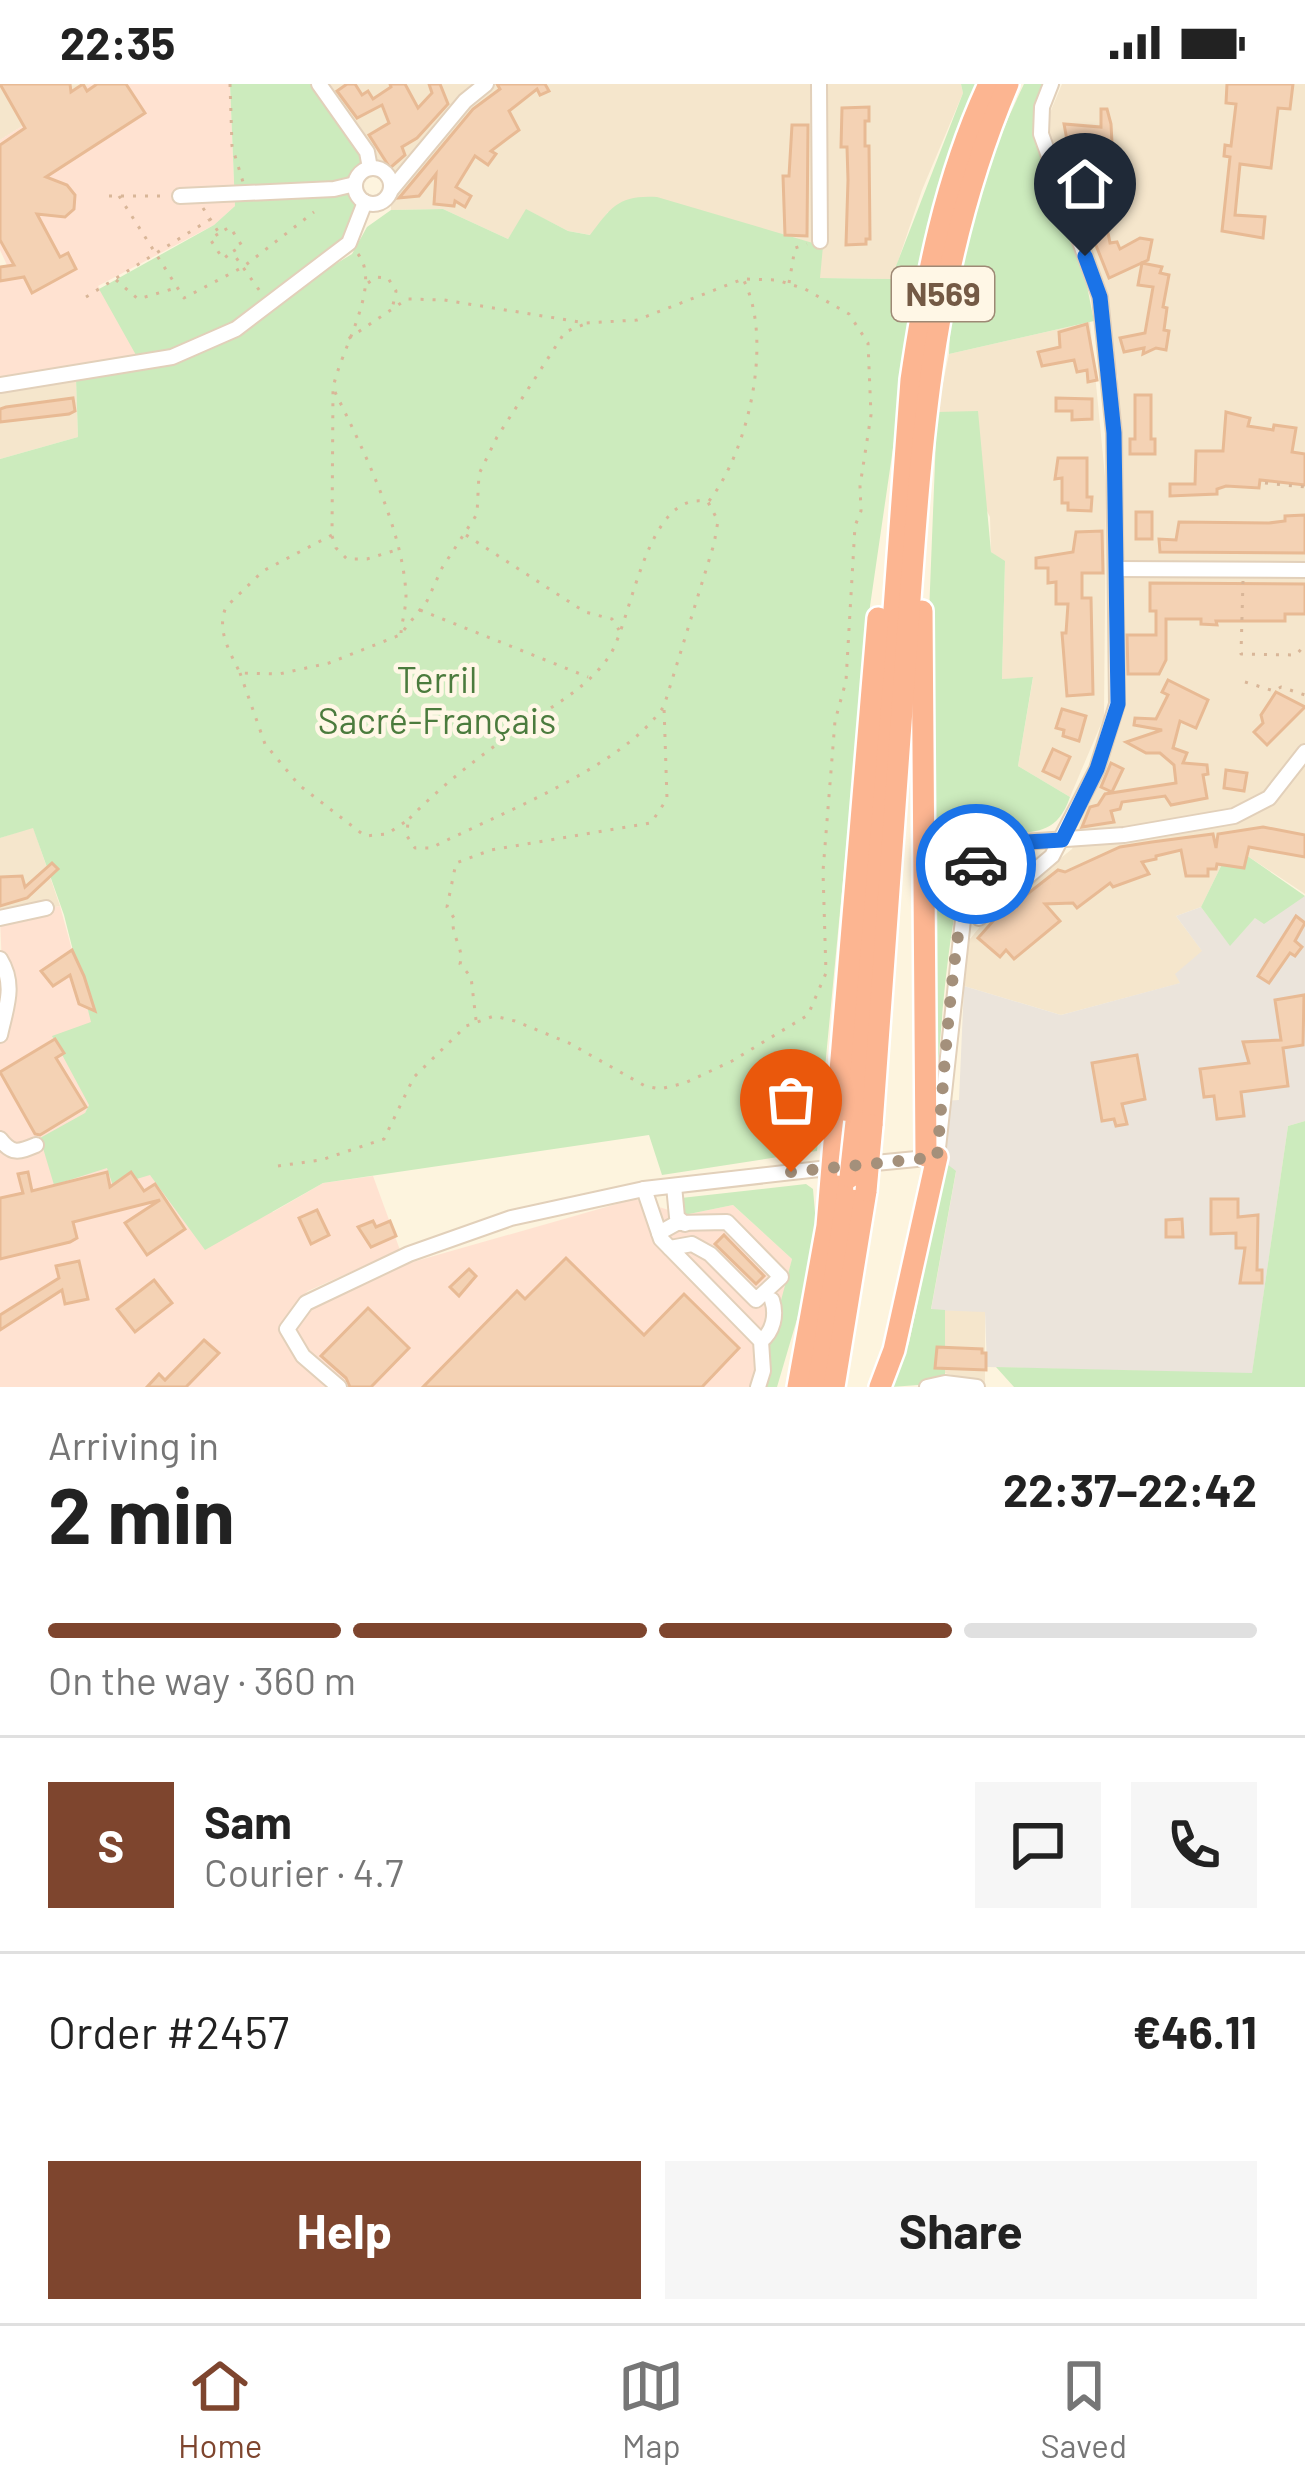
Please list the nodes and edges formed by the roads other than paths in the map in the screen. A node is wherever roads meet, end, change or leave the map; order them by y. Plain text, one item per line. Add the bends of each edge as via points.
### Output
1 (320, 84) edge
2 (486, 84) edge
3 (819, 84) edge
4 (988, 84) edge
5 (1008, 84) edge
6 (1051, 84) edge
7 (370, 168) junction
8 (355, 184) junction
9 (391, 190) junction
10 (189, 198) road end
11 (365, 202) junction
12 (820, 241) road end
13 (0, 385) edge
14 (901, 494) junction
15 (916, 514) junction
16 (1116, 569) junction
17 (1305, 570) edge
18 (1305, 752) edge
19 (1062, 840) junction
20 (46, 908) dead end
21 (0, 918) edge
22 (979, 918) dead end
23 (0, 959) edge
24 (0, 1035) edge
25 (864, 1123) junction
26 (0, 1138) edge
27 (36, 1145) dead end
28 (932, 1156) junction
29 (830, 1168) junction
30 (674, 1186) junction
31 (644, 1189) junction
32 (685, 1224) junction
33 (659, 1233) junction
34 (670, 1248) junction
35 (764, 1300) junction
36 (760, 1341) junction
37 (339, 1387) edge
38 (758, 1387) edge
39 (798, 1387) edge
40 (818, 1387) edge
41 (835, 1387) edge
42 (880, 1387) edge
43 (927, 1387) edge
44 (976, 1387) edge

1 - 7 street
2 - 9 street
3 - 12 street
4 - 14 highway, N569 via 955,169 926,284
5 - 15 highway, N569 via 948,264
6 - 16 street via 1041,134 1100,297
7 - 8 street
7 - 9 street via 390,178
8 - 10 street
8 - 11 street
9 - 11 street via 376,204
11 - 13 street via 349,243 236,329 172,358
14 - 25 highway, N569
14 - 29 highway via 886,544 875,646
15 - 25 highway, N569
15 - 28 highway
16 - 17 street
16 - 19 street via 1118,704
18 - 19 street via 1252,810
19 - 22 street
19 - 28 street via 992,844 968,874
20 - 21 street
23 - 24 street via 10,987
25 - 40 highway, N569, bridge
25 - 41 highway, N569, bridge
26 - 27 street via 17,1153
28 - 29 street
28 - 42 highway
29 - 30 street
29 - 39 highway
30 - 31 street
30 - 32 street
31 - 33 street
31 - 37 street via 512,1218 409,1254 306,1303 287,1330
32 - 33 street
32 - 35 street via 728,1222 781,1276 784,1285
33 - 34 street
34 - 35 street via 692,1244
34 - 36 street
35 - 36 street via 776,1311
36 - 38 street
43 - 44 street

